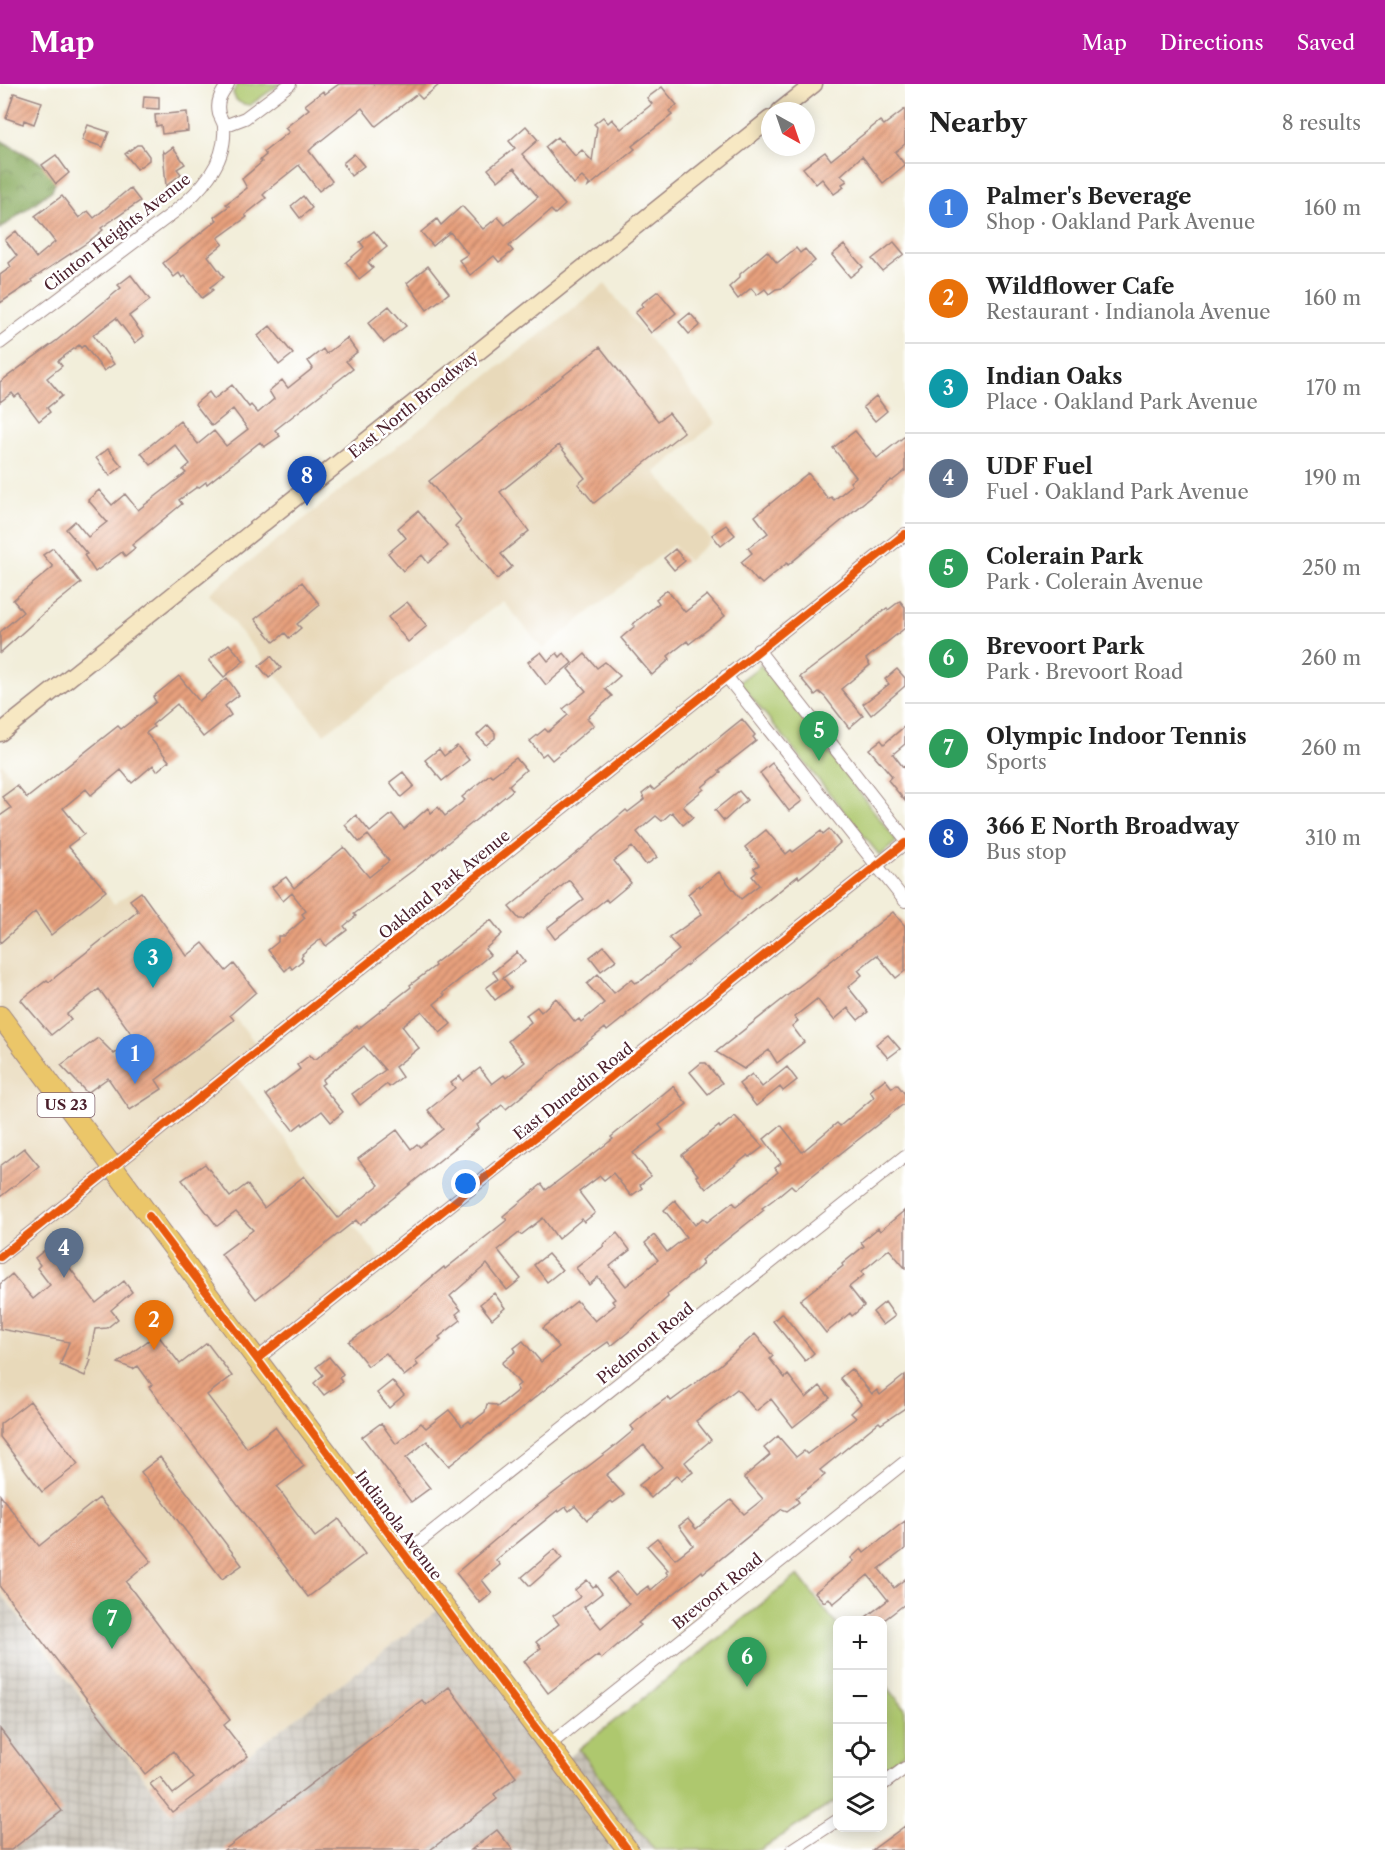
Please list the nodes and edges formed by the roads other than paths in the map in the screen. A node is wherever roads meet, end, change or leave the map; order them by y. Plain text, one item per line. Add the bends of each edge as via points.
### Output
1 (228, 84) edge
2 (290, 84) edge
3 (814, 84) edge
4 (791, 102) edge
5 (224, 126) junction
6 (761, 126) edge
7 (0, 343) edge
8 (905, 534) edge
9 (758, 651) junction
10 (726, 676) junction
11 (0, 733) edge
12 (905, 838) edge
13 (905, 843) edge
14 (877, 866) junction
15 (905, 901) edge
16 (0, 1016) edge
17 (905, 1156) edge
18 (112, 1167) junction
19 (0, 1257) edge
20 (257, 1359) junction
21 (905, 1462) edge
22 (404, 1554) junction
23 (549, 1745) junction
24 (905, 1768) edge
25 (887, 1781) edge
26 (833, 1823) edge
27 (628, 1850) edge
28 (792, 1850) edge

1 - 5 street, Clinton Heights Avenue via 218,99
2 - 5 street via 245,118
3 - 4 main road
5 - 7 street, Clinton Heights Avenue via 219,158 200,189
6 - 11 main road, East North Broadway
8 - 9 street, Oakland Park Avenue
9 - 10 street, Oakland Park Avenue
9 - 12 street
10 - 14 street
10 - 18 street, Oakland Park Avenue
13 - 14 street, East Dunedin Road
14 - 15 street
14 - 20 street, East Dunedin Road
16 - 18 main road, Indianola Avenue / US 23
17 - 22 street, Piedmont Road
18 - 19 street, Oakland Park Avenue
18 - 20 main road, Indianola Avenue / US 23
20 - 22 main road, Indianola Avenue / US 23
21 - 23 street, Brevoort Road
22 - 23 main road, Indianola Avenue / US 23
23 - 27 main road, Indianola Avenue / US 23
24 - 25 street
26 - 28 street

